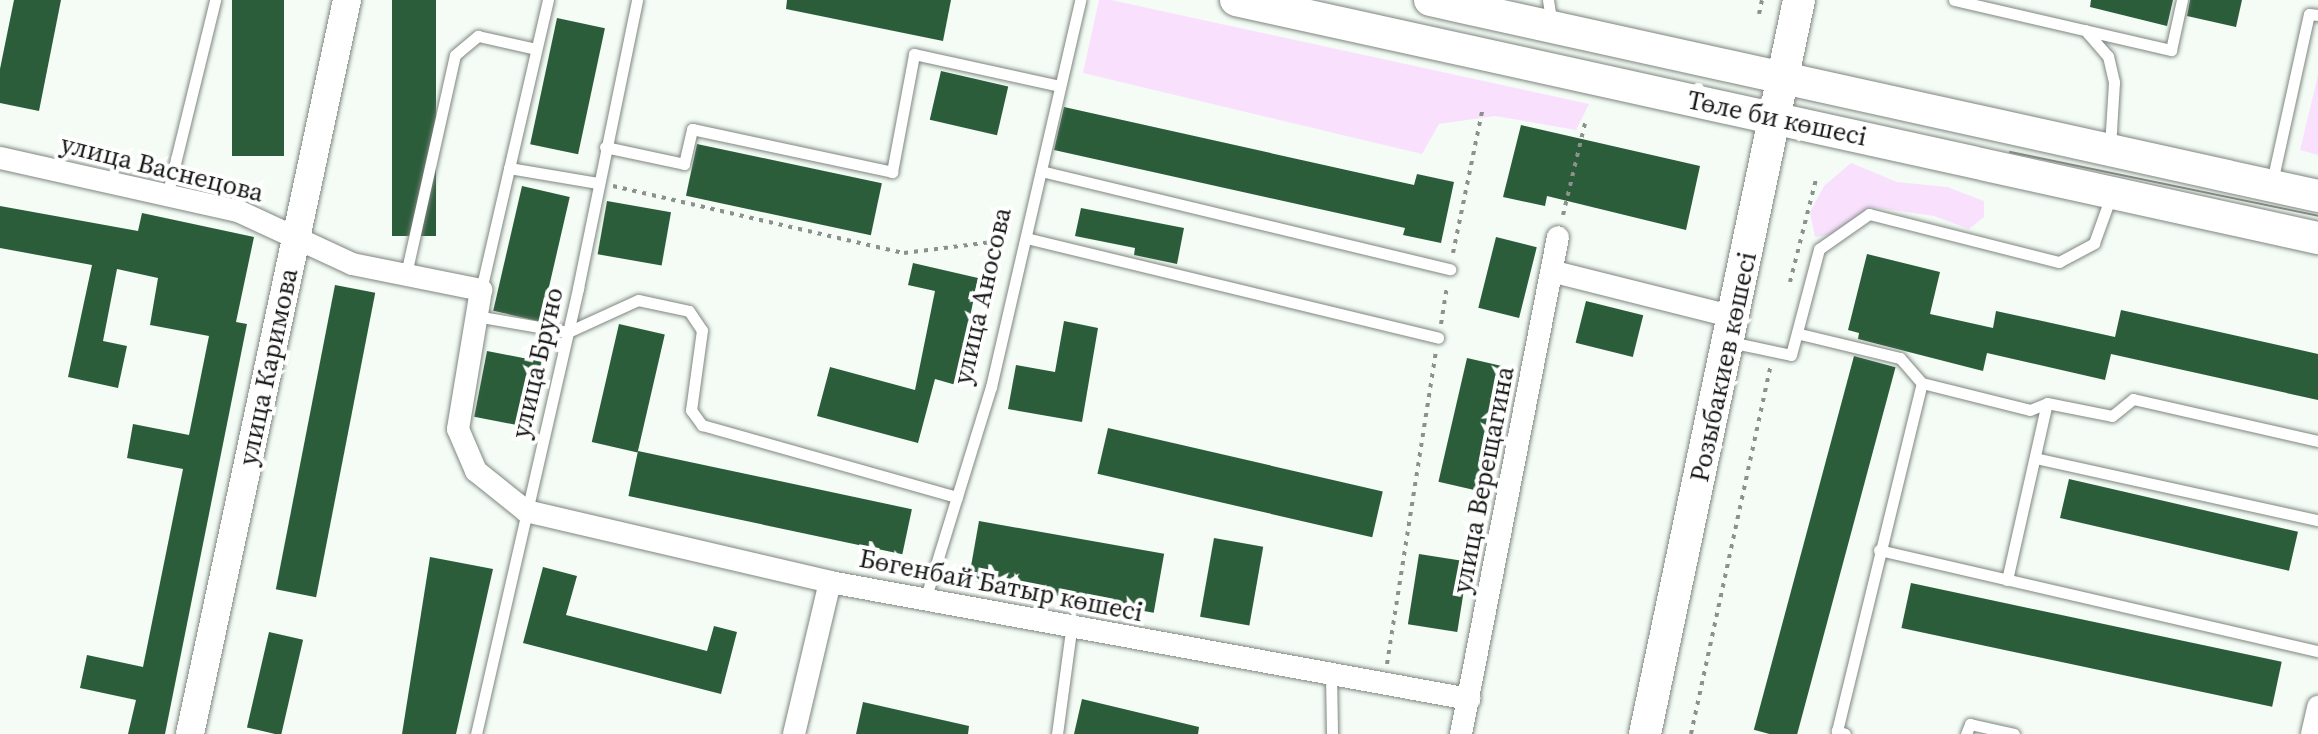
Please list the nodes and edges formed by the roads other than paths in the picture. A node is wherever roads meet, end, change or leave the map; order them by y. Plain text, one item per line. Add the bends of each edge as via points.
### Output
1 (215, 0) edge
2 (347, 0) edge
3 (548, 0) edge
4 (637, 0) edge
5 (1080, 0) edge
6 (1236, 0) edge
7 (1430, 0) edge
8 (1799, 0) edge
9 (1954, 0) edge
10 (2182, 0) edge
11 (1550, 14) edge
12 (2318, 15) edge
13 (1510, 18) junction
14 (2085, 30) junction
15 (536, 49) junction
16 (1498, 58) junction
17 (1785, 81) junction
18 (1059, 86) junction
19 (1777, 119) junction
20 (2014, 130) junction
21 (605, 147) junction
22 (2110, 151) junction
23 (0, 158) edge
24 (509, 168) junction
25 (1999, 168) junction
26 (1041, 171) junction
27 (598, 183) junction
28 (2271, 186) junction
29 (2112, 193) junction
30 (167, 196) junction
31 (2318, 196) edge
32 (297, 237) junction
33 (1558, 237) road end
34 (1026, 238) junction
35 (2318, 238) edge
36 (1450, 269) road end
37 (1555, 272) junction
38 (406, 274) junction
39 (481, 290) junction
40 (476, 316) junction
41 (1732, 330) junction
42 (568, 332) junction
43 (1800, 334) junction
44 (1438, 338) road end
45 (1922, 383) junction
46 (2047, 403) junction
47 (2318, 441) edge
48 (2035, 458) junction
49 (957, 497) junction
50 (526, 511) junction
51 (2318, 520) edge
52 (1879, 550) junction
53 (2007, 580) junction
54 (830, 582) junction
55 (924, 601) junction
56 (1071, 630) junction
57 (2318, 651) edge
58 (1331, 674) junction
59 (1469, 699) junction
60 (2318, 707) edge
61 (2314, 733) edge
62 (190, 734) edge
63 (476, 734) edge
64 (794, 734) edge
65 (1057, 734) edge
66 (1332, 734) edge
67 (1461, 734) edge
68 (1645, 734) edge
69 (1845, 734) edge
70 (1966, 734) edge
71 (2014, 734) edge

1 - 30 lane
2 - 32 street, улица Каримова
3 - 15 lane
4 - 21 lane, улица Бруно
5 - 18 lane, улица Аносова
6 - 16 main road, Төле би көшесі
7 - 13 main road, Төле би көшесі
8 - 17 main road, Розыбакиев көшесі
9 - 14 lane
10 - 14 lane via 2171,50
11 - 13 main road, Төле би көшесі
11 - 17 main road, Төле би көшесі
12 - 28 lane via 2309,14
13 - 16 main road via 1524,30 1524,41
14 - 22 lane via 2108,56 2114,82
15 - 24 lane
15 - 38 lane via 478,36 455,55
16 - 19 main road, Төле би көшесі
17 - 19 main road, Розыбакиев көшесі
17 - 20 main road, Төле би көшесі
18 - 21 lane via 914,54 892,172 692,129 684,164
18 - 26 lane, улица Аносова
19 - 25 main road, Төле би көшесі
19 - 41 main road, Розыбакиев көшесі
20 - 22 main road, Төле би көшесі
20 - 25 main road via 1999,133 1986,146
21 - 27 lane, улица Бруно
22 - 28 main road, Төле би көшесі
23 - 30 street, улица Васнецова
24 - 27 lane
24 - 39 lane
25 - 29 main road, Төле би көшесі
26 - 34 lane, улица Аносова
26 - 36 lane
27 - 42 lane, улица Бруно
28 - 31 main road, Төле би көшесі
29 - 35 main road, Төле би көшесі
29 - 43 lane via 2094,243 2059,262 1869,214 1819,249
30 - 32 street, улица Васнецова via 238,211
32 - 38 street, улица Васнецова via 352,264
32 - 62 street, улица Каримова
33 - 37 street, улица Верещагина
34 - 44 lane
34 - 49 lane, улица Аносова via 991,387
37 - 41 street
37 - 59 street, улица Верещагина
38 - 39 street, улица Васнецова
39 - 40 street
40 - 42 lane
40 - 50 street via 458,429 476,471
41 - 43 lane via 1791,355
41 - 68 main road, Розыбакиев көшесі
42 - 49 lane via 638,300 689,311 702,330 691,410 702,425
42 - 50 lane, улица Бруно
43 - 45 lane via 1900,358
45 - 46 lane via 2030,410
45 - 52 lane
46 - 47 lane via 2112,416 2133,399
46 - 48 lane
48 - 51 lane
48 - 53 lane
49 - 55 lane, улица Аносова
50 - 54 street, Бөгенбай Батыр көшесі
50 - 63 lane, улица Бруно
52 - 53 lane
52 - 69 lane via 1837,731
53 - 57 lane
54 - 55 street, Бөгенбай Батыр көшесі
54 - 64 street
55 - 56 street, Бөгенбай Батыр көшесі
56 - 58 street, Бөгенбай Батыр көшесі
56 - 65 lane
58 - 59 street, Бөгенбай Батыр көшесі
58 - 66 lane
59 - 67 street, улица Верещагина
60 - 61 street
70 - 71 lane via 1970,724

